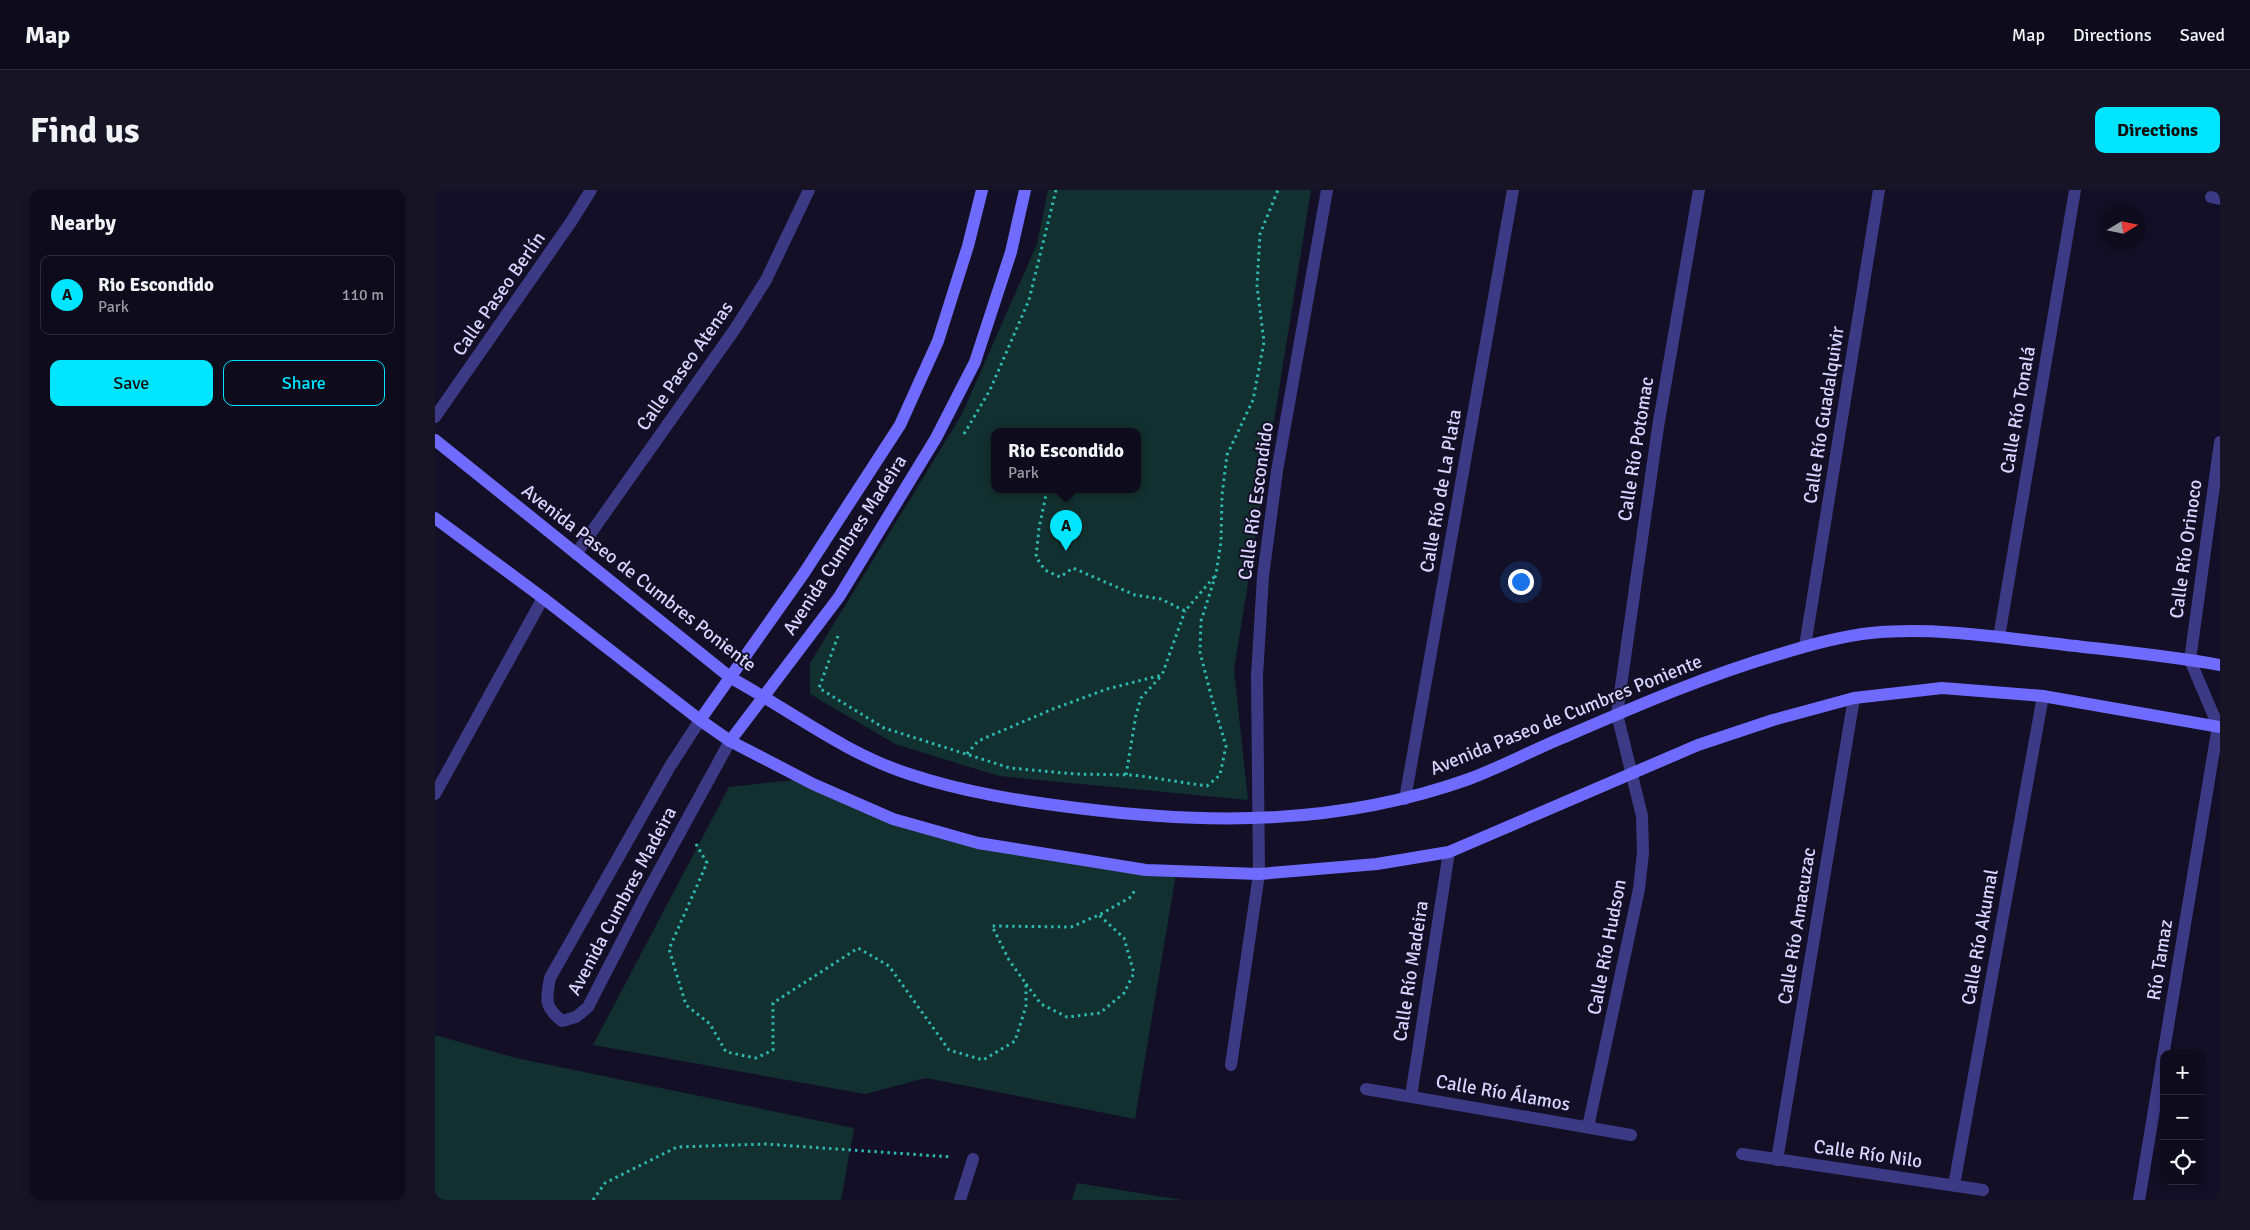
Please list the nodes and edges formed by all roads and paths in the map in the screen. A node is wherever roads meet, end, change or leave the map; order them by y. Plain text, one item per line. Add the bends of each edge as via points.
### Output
1 (591, 190) edge
2 (809, 190) edge
3 (982, 190) edge
4 (1025, 190) edge
5 (1278, 190) edge
6 (1327, 190) edge
7 (1513, 190) edge
8 (1699, 190) edge
9 (1879, 190) edge
10 (2075, 190) edge
11 (435, 418) edge
12 (435, 440) edge
13 (2220, 442) edge
14 (1046, 493) edge
15 (435, 518) edge
16 (576, 554) junction
17 (1216, 574) junction
18 (543, 598) junction
19 (1185, 611) junction
20 (1999, 637) junction
21 (1805, 646) junction
22 (2190, 660) junction
23 (2220, 665) edge
24 (1162, 675) junction
25 (731, 678) junction
26 (819, 688) dead end
27 (764, 696) junction
28 (2043, 696) junction
29 (1854, 698) junction
30 (1617, 714) junction
31 (700, 720) junction
32 (2219, 727) edge
33 (730, 741) junction
34 (967, 754) junction
35 (1632, 773) junction
36 (1126, 775) junction
37 (435, 794) edge
38 (1405, 798) junction
39 (1259, 820) junction
40 (685, 824) junction
41 (1449, 852) junction
42 (1146, 870) junction
43 (1259, 874) junction
44 (1099, 915) junction
45 (1026, 984) junction
46 (1231, 1065) dead end
47 (1366, 1089) dead end
48 (1411, 1096) junction
49 (1588, 1127) junction
50 (1631, 1135) dead end
51 (1742, 1154) dead end
52 (973, 1159) joint
53 (1777, 1160) junction
54 (1954, 1184) junction
55 (1983, 1190) dead end
56 (593, 1200) edge
57 (959, 1200) edge
58 (2139, 1200) edge

1 - 11 street, Calle Paseo Berlín
2 - 16 street, Calle Paseo Atenas via 766,280 735,329
3 - 25 street, Avenida Cumbres Madeira via 938,341 900,426
4 - 27 street, Avenida Cumbres Madeira via 1011,252 975,362 945,421 839,597
5 - 17 path via 1260,234 1257,286 1264,342 1253,400 1227,455
6 - 39 street, Calle Río Escondido via 1277,471 1263,576 1257,676
7 - 38 street, Calle Río de La Plata
8 - 30 street, Calle Río Potomac via 1657,427
9 - 21 street, Calle Río Guadalquivir
10 - 20 street, Calle Río Tonalá
12 - 16 street, Avenida Paseo de Cumbres Poniente
13 - 22 street, Calle Río Orinoco
14 - 19 path via 1036,557 1045,570 1060,577 1073,568 1135,595 1161,599
15 - 18 street
16 - 25 street, Avenida Paseo de Cumbres Poniente
17 - 19 path
17 - 36 path via 1201,621 1200,652 1226,746 1220,775 1207,786
18 - 31 street
18 - 37 street
19 - 24 path
20 - 21 street, Avenida Paseo de Cumbres Poniente via 1930,631 1869,633
20 - 22 street, Avenida Paseo de Cumbres Poniente
21 - 30 street, Avenida Paseo de Cumbres Poniente via 1724,670
22 - 23 street, Avenida Paseo de Cumbres Poniente
22 - 32 street
24 - 34 path via 1053,709 978,741
24 - 36 path via 1141,698
25 - 27 street, Avenida Paseo de Cumbres Poniente
25 - 31 street, Avenida Cumbres Madeira
26 - 34 path via 884,728
27 - 33 street, Avenida Cumbres Madeira
27 - 39 street, Avenida Paseo de Cumbres Poniente via 849,748 907,774 983,794 1139,816
28 - 29 street via 1942,688
28 - 32 street
28 - 54 street, Calle Río Akumal
29 - 35 street via 1698,745
29 - 53 street, Calle Río Amacuzac
30 - 35 street, Calle Río Hudson
30 - 38 street, Avenida Paseo de Cumbres Poniente via 1470,778
31 - 33 street
31 - 40 street, Avenida Cumbres Madeira via 669,768 550,978 546,997 550,1012 562,1021 576,1017 588,1008
32 - 58 street, Río Tamaz
33 - 40 street, Avenida Cumbres Madeira
33 - 42 street via 813,784 893,819 978,843
34 - 36 path via 1010,768
35 - 41 street
35 - 49 street, Calle Río Hudson via 1642,816 1643,853 1639,889
38 - 39 street, Avenida Paseo de Cumbres Poniente via 1351,810
39 - 43 street, Calle Río Escondido
40 - 45 path via 707,863 669,949 686,1005 710,1024 726,1052 756,1058 773,1050 773,1002 858,948 889,966 949,1050 983,1060 1015,1041 1027,1006
41 - 43 street via 1377,864
41 - 48 street, Calle Río Madeira
42 - 43 street
42 - 44 path via 1131,897
43 - 46 street, Calle Río Escondido
44 - 45 path via 1071,927 992,926 1009,960
44 - 45 path via 1124,938 1134,973 1124,993 1100,1014 1067,1017 1041,1004
47 - 48 street, Calle Río Álamos
48 - 49 street, Calle Río Álamos
49 - 50 street, Calle Río Álamos
51 - 53 street, Calle Río Nilo
52 - 56 path via 765,1144 677,1147 605,1183
52 - 57 street
53 - 54 street, Calle Río Nilo
54 - 55 street, Calle Río Nilo

